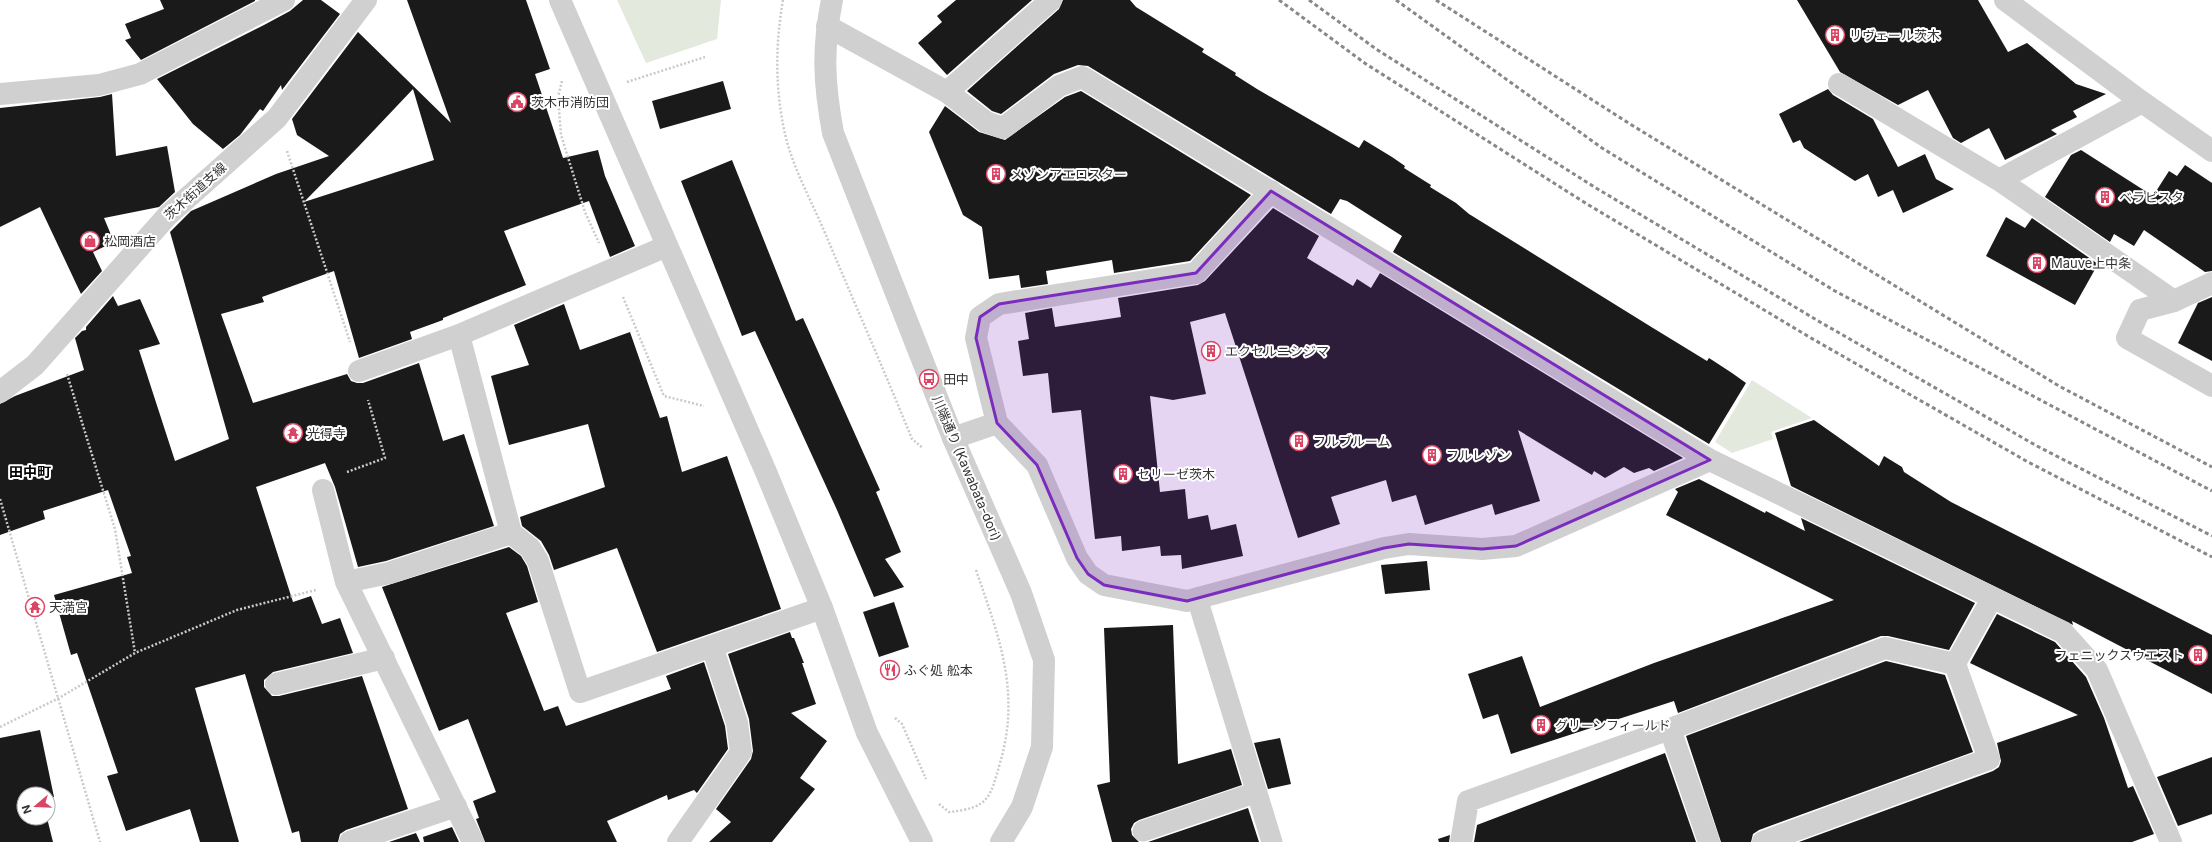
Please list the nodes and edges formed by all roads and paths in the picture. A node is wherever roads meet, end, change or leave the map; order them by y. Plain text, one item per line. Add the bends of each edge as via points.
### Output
1 (284, 0) edge
2 (366, 0) edge
3 (560, 0) edge
4 (783, 0) edge
5 (832, 0) edge
6 (1051, 0) edge
7 (2005, 0) edge
8 (827, 26) junction
9 (705, 57) dead end
10 (624, 75) dead end
11 (627, 82) junction
12 (1839, 84) dead end
13 (630, 89) dead end
14 (947, 92) junction
15 (0, 94) edge
16 (2142, 102) junction
17 (277, 118) junction
18 (2212, 151) edge
19 (1999, 180) junction
20 (1271, 191) junction
21 (667, 246) junction
22 (2212, 283) edge
23 (2174, 301) junction
24 (459, 335) junction
25 (57, 340) junction
26 (360, 374) junction
27 (2212, 386) edge
28 (0, 392) edge
29 (997, 423) junction
30 (953, 438) junction
31 (924, 449) dead end
32 (1710, 460) junction
33 (323, 490) joint
34 (0, 499) edge
35 (511, 533) junction
36 (975, 567) dead end
37 (346, 582) junction
38 (1196, 598) junction
39 (1992, 598) junction
40 (822, 608) junction
41 (712, 646) junction
42 (135, 653) junction
43 (384, 658) junction
44 (1955, 664) junction
45 (276, 684) dead end
46 (59, 698) junction
47 (892, 712) dead end
48 (0, 727) edge
49 (1670, 729) junction
50 (930, 786) dead end
51 (1257, 792) junction
52 (936, 800) dead end
53 (456, 806) junction
54 (1143, 831) dead end
55 (100, 842) edge
56 (350, 842) edge
57 (473, 842) edge
58 (678, 842) edge
59 (922, 842) edge
60 (1001, 842) edge
61 (1272, 842) edge
62 (1461, 842) edge
63 (1709, 842) edge
64 (1763, 842) edge
65 (2171, 842) edge

1 - 15 street via 140,74 98,84
2 - 17 street, 茨木街道支線
3 - 21 street
4 - 31 path via 777,60 779,100 786,140 912,439
5 - 8 street, 川端通り (Kawabata-dori)
6 - 14 street
7 - 16 street
8 - 14 street
8 - 30 street, 川端通り (Kawabata-dori) via 824,66 833,134
9 - 11 path
10 - 11 path
11 - 13 path
12 - 19 street
14 - 20 street via 986,122 1003,128 1059,86 1082,77
16 - 18 street
16 - 19 street
17 - 25 street, 茨木街道支線 via 167,216
17 - 26 path
19 - 23 street
20 - 29 street via 1196,273 999,304 980,317 976,338
20 - 32 street
21 - 24 street
21 - 40 street via 766,472
22 - 23 street
23 - 27 street via 2140,310 2127,338
24 - 26 street
24 - 35 street
25 - 28 street, 茨木街道支線 via 35,365
25 - 42 path via 115,529
26 - 33 path via 385,458 336,476
29 - 30 street
29 - 38 street via 1037,464 1077,558 1088,574 1104,585 1187,601
30 - 60 street, 川端通り (Kawabata-dori) via 1021,593 1044,660 1042,747 1022,807
32 - 38 street via 1516,546 1482,550 1409,544 1384,548
32 - 39 street
33 - 37 street
34 - 46 path
35 - 37 street via 389,573
35 - 41 street via 530,548 538,561 580,692
36 - 52 path via 1006,668 1008,716 1005,749 990,795 981,805 949,812
37 - 42 path via 237,610
37 - 43 street
38 - 51 lane
39 - 44 lane
39 - 65 street via 2063,632 2097,670
40 - 41 street
40 - 59 street via 867,733
41 - 58 street via 737,723 741,752
42 - 46 path
43 - 45 street
43 - 53 street
44 - 49 street via 1885,648
44 - 64 street via 1989,759
46 - 48 path
46 - 55 path
47 - 50 path via 902,724
49 - 62 street via 1468,800
49 - 63 street
51 - 54 lane
51 - 61 lane
53 - 56 street
53 - 57 street

